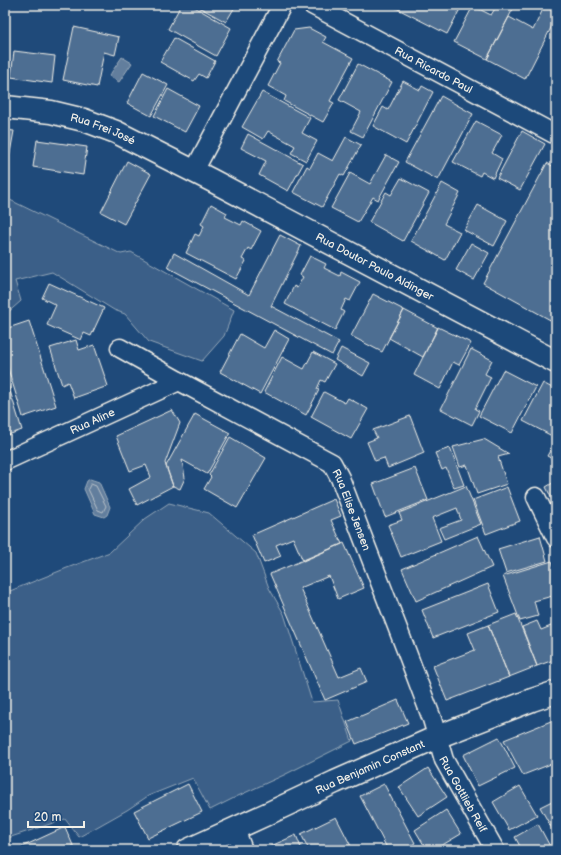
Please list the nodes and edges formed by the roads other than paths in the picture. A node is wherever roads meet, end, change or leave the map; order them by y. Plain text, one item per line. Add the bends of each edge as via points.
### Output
1 (282, 5) edge
2 (312, 5) edge
3 (5, 108) edge
4 (556, 135) edge
5 (194, 171) junction
6 (120, 348) dead end
7 (556, 362) edge
8 (179, 381) junction
9 (5, 461) edge
10 (536, 498) dead end
11 (556, 538) edge
12 (556, 692) edge
13 (437, 737) junction
14 (235, 829) junction
15 (188, 850) edge
16 (243, 850) edge
17 (495, 850) edge

1 - 5 street
2 - 4 street, Rua Ricardo Paul
3 - 5 street, Rua Frei José via 51,112 84,120 116,132
5 - 7 street, Rua Doutor Paulo Aldinger
6 - 8 street, Rua Elise Jensen
8 - 9 street, Rua Aline
8 - 13 street, Rua Elise Jensen via 332,463 406,650
10 - 11 street
12 - 13 street, Rua Benjamin Constant
13 - 14 street, Rua Benjamin Constant
13 - 17 street, Rua Gottlieb Reif via 444,760
14 - 15 street, Rua Benjamin Constant
14 - 16 street

